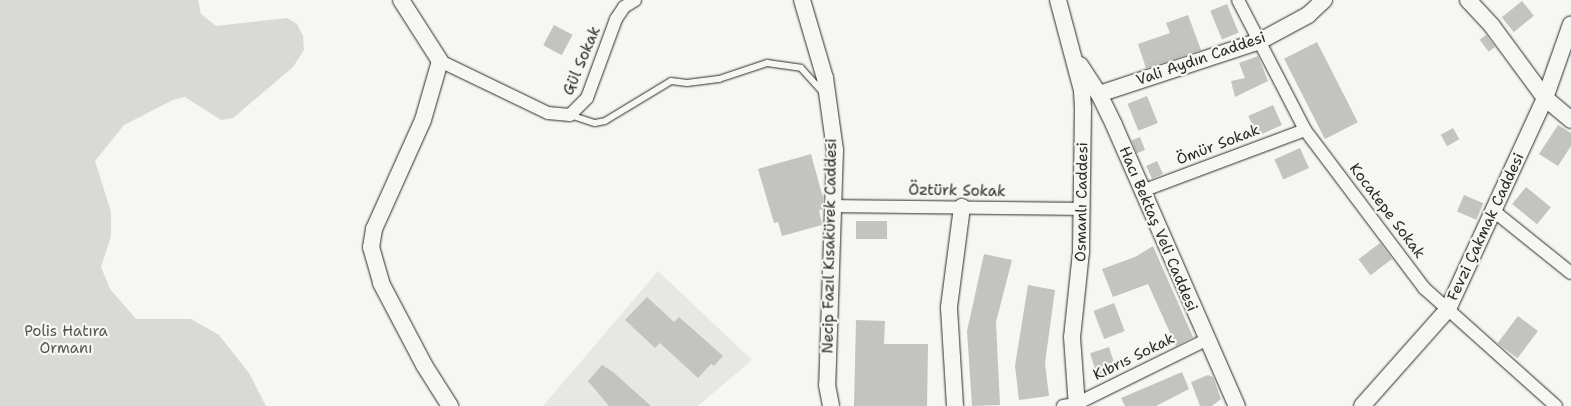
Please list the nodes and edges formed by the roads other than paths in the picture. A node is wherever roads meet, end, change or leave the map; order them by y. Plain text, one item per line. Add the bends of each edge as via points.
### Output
1 (401, 0) edge
2 (635, 0) edge
3 (802, 0) edge
4 (1238, 0) edge
5 (1324, 0) edge
6 (1468, 0) edge
7 (1061, 1) edge
8 (1571, 24) edge
9 (1260, 41) junction
10 (1073, 55) junction
11 (440, 61) junction
12 (1099, 94) junction
13 (827, 96) junction
14 (1545, 98) junction
15 (570, 115) junction
16 (1571, 120) edge
17 (1305, 130) junction
18 (1142, 191) junction
19 (832, 206) junction
20 (962, 207) junction
21 (1081, 209) junction
22 (1495, 212) junction
23 (1571, 273) edge
24 (1448, 309) junction
25 (1206, 340) junction
26 (1072, 405) edge
27 (450, 406) edge
28 (831, 406) edge
29 (955, 406) edge
30 (1237, 406) edge
31 (1362, 406) edge
32 (1556, 406) edge

1 - 11 street
2 - 15 street, Gül Sokak via 624,7 616,19 587,98
3 - 13 street, Necip Fazıl Kısakürek Caddesi
4 - 9 street, Kocatepe Sokak
5 - 9 street, Vali Aydın Caddesi via 1308,15
6 - 14 street via 1492,26
7 - 10 street, Osmanlı Caddesi
8 - 14 street, Fevzi Çakmak Caddesi
9 - 12 street, Vali Aydın Caddesi
9 - 17 street, Kocatepe Sokak
10 - 12 street, Hacı Bektaş Veli Caddesi
10 - 21 street, Osmanlı Caddesi via 1083,108
11 - 15 street, Gül Sokak via 548,113
11 - 27 street via 423,120 374,229 371,247 381,283 424,365
12 - 18 street, Hacı Bektaş Veli Caddesi
13 - 15 lane via 801,68 767,62 719,79 687,83 671,81 605,121 595,123
13 - 19 street, Necip Fazıl Kısakürek Caddesi via 835,150
14 - 16 street
14 - 22 street, Fevzi Çakmak Caddesi
17 - 18 street, Ömür Sokak
17 - 24 street, Kocatepe Sokak via 1424,288
18 - 25 street, Hacı Bektaş Veli Caddesi
19 - 20 street, Öztürk Sokak
19 - 28 street, Necip Fazıl Kısakürek Caddesi via 827,385
20 - 21 street, Öztürk Sokak
20 - 29 street via 949,307
21 - 26 street, Osmanlı Caddesi via 1080,271 1072,337
22 - 23 street
22 - 24 street, Fevzi Çakmak Caddesi
24 - 31 street, Fevzi Çakmak Caddesi
24 - 32 street, Kocatepe Sokak
25 - 26 street, Kıbrıs Sokak
25 - 30 street, Hacı Bektaş Veli Caddesi

